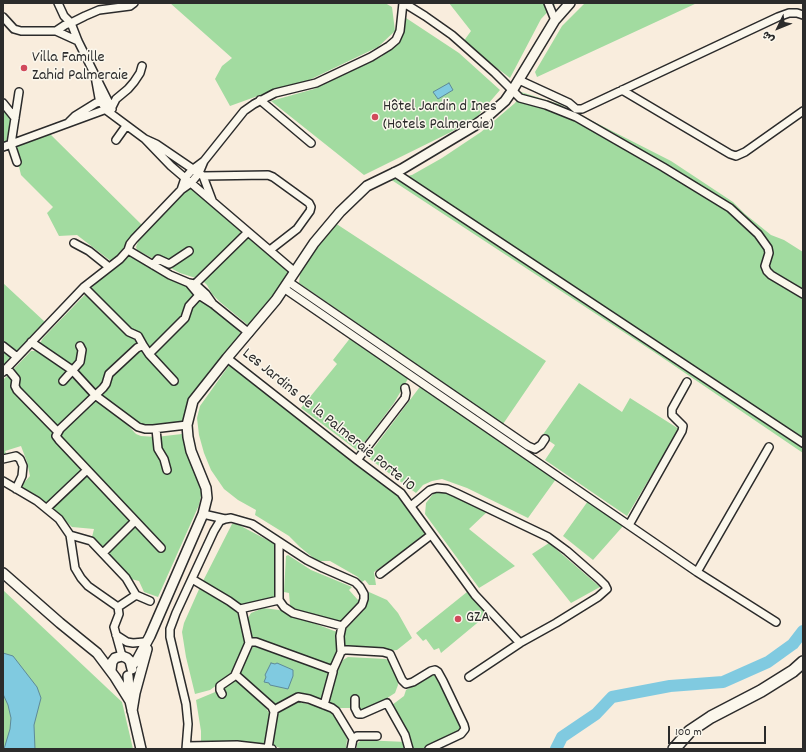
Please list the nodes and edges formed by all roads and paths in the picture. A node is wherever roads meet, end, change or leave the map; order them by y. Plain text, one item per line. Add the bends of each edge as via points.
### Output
1 (58, 3) edge
2 (134, 3) edge
3 (403, 3) edge
4 (548, 3) edge
5 (570, 3) edge
6 (803, 15) edge
7 (3, 17) edge
8 (556, 20) junction
9 (71, 23) junction
10 (56, 31) junction
11 (78, 41) junction
12 (142, 66) dead end
13 (95, 76) junction
14 (520, 80) junction
15 (622, 90) junction
16 (512, 91) junction
17 (19, 92) dead end
18 (116, 99) junction
19 (108, 100) junction
20 (260, 100) junction
21 (101, 102) junction
22 (3, 103) edge
23 (109, 109) junction
24 (803, 111) edge
25 (15, 118) junction
26 (68, 123) junction
27 (126, 126) junction
28 (145, 139) junction
29 (116, 140) dead end
30 (311, 143) dead end
31 (11, 144) junction
32 (3, 147) edge
33 (17, 162) dead end
34 (394, 172) junction
35 (198, 173) junction
36 (185, 178) junction
37 (191, 183) junction
38 (181, 190) junction
39 (212, 200) junction
40 (248, 232) junction
41 (74, 243) dead end
42 (128, 250) junction
43 (270, 250) junction
44 (189, 251) dead end
45 (153, 265) junction
46 (109, 268) junction
47 (295, 272) junction
48 (192, 284) junction
49 (287, 285) junction
50 (84, 288) junction
51 (803, 294) edge
52 (199, 295) junction
53 (213, 304) junction
54 (248, 333) junction
55 (31, 342) junction
56 (3, 346) edge
57 (80, 346) dead end
58 (143, 346) junction
59 (148, 354) junction
60 (17, 357) junction
61 (227, 358) junction
62 (5, 370) edge
63 (72, 370) junction
64 (63, 381) dead end
65 (174, 381) dead end
66 (687, 382) dead end
67 (405, 388) dead end
68 (95, 395) junction
69 (187, 425) junction
70 (156, 429) junction
71 (58, 432) junction
72 (545, 439) dead end
73 (803, 443) edge
74 (769, 447) dead end
75 (3, 459) edge
76 (357, 460) junction
77 (87, 470) junction
78 (167, 470) dead end
79 (3, 481) edge
80 (16, 489) junction
81 (411, 506) junction
82 (47, 508) junction
83 (203, 514) junction
84 (225, 519) junction
85 (135, 521) junction
86 (629, 525) junction
87 (70, 535) junction
88 (432, 535) junction
89 (279, 542) junction
90 (161, 548) dead end
91 (103, 553) junction
92 (697, 572) junction
93 (3, 573) edge
94 (380, 574) dead end
95 (192, 579) junction
96 (136, 595) junction
97 (279, 600) junction
98 (150, 601) dead end
99 (118, 607) junction
100 (240, 609) junction
101 (776, 622) dead end
102 (342, 626) junction
103 (116, 635) junction
104 (147, 639) junction
105 (249, 643) junction
106 (520, 643) junction
107 (341, 652) junction
108 (97, 653) junction
109 (124, 660) junction
110 (803, 662) edge
111 (333, 670) junction
112 (113, 673) junction
113 (236, 675) junction
114 (128, 676) junction
115 (469, 677) dead end
116 (222, 694) dead end
117 (355, 699) dead end
118 (130, 702) junction
119 (324, 705) junction
120 (274, 710) junction
121 (132, 711) junction
122 (377, 736) dead end
123 (353, 740) junction
124 (186, 748) edge
125 (141, 749) edge
126 (270, 749) edge
127 (351, 749) edge
128 (409, 749) edge
129 (429, 749) edge
130 (674, 749) edge

1 - 9 street via 64,16
2 - 9 street via 130,6 99,10
3 - 16 street via 452,35
3 - 20 street via 400,31 396,40 389,46 316,83 275,93
4 - 8 street
5 - 8 street
6 - 15 street via 789,13 778,17
7 - 10 street via 14,29 21,31
8 - 14 street
9 - 10 street
9 - 11 street
10 - 11 street
11 - 13 street
12 - 18 street via 134,82
13 - 19 street
13 - 21 street
14 - 15 street via 569,103 576,109 582,109
14 - 16 street
15 - 24 street via 736,156
16 - 34 street via 505,101 474,126
16 - 51 street via 520,98 576,117 730,208 758,234 768,248 770,253 765,266 767,271
17 - 25 street
18 - 19 street
18 - 23 street
19 - 21 street
19 - 23 street
20 - 30 street
20 - 35 street via 244,111 204,161
21 - 23 street
21 - 26 street via 75,116
22 - 25 street
23 - 26 street
23 - 27 street
25 - 31 street
26 - 31 street
27 - 28 street
27 - 29 street
28 - 35 street
28 - 36 street
31 - 32 street
31 - 33 street
34 - 47 street via 367,186 340,212 314,243
34 - 73 street
35 - 36 street
35 - 37 street
35 - 39 street
35 - 43 street via 268,175 309,203 310,211 297,228
36 - 37 street
36 - 38 street
37 - 38 street
37 - 39 street
38 - 42 street via 134,239
39 - 40 street
40 - 43 street
40 - 48 street
41 - 46 street via 89,251
42 - 45 street
42 - 46 street
43 - 47 street
44 - 45 street via 171,263 158,259
45 - 48 street
46 - 50 street
47 - 49 street
48 - 52 street
48 - 53 street via 206,294
49 - 54 street
49 - 72 street via 528,446 535,449
49 - 86 street
50 - 55 street
50 - 58 street via 124,328 138,336
52 - 53 street
52 - 59 street via 189,306 185,318
53 - 54 street
54 - 61 street
55 - 60 street
55 - 63 street
56 - 60 street
57 - 63 street via 80,362
58 - 59 street
58 - 68 street via 134,350 109,374 106,384
59 - 65 street
60 - 62 street
61 - 69 street via 193,401
61 - 76 street, Les Jardins de la Palmeraie Porte 10
62 - 71 street via 16,379 17,390
63 - 64 street
63 - 68 street
66 - 86 street via 672,409 672,415 683,426 682,431
67 - 76 street via 405,398
68 - 70 street via 138,427
68 - 71 street
69 - 70 street
69 - 83 street via 191,452 206,488 207,498
70 - 78 street via 158,449
71 - 77 street via 56,436 59,440
74 - 92 street
75 - 80 street via 16,456 20,459 23,466 22,476
76 - 81 street, Les Jardins de la Palmeraie Porte 10 via 401,493
77 - 82 street
77 - 85 street
79 - 80 street
80 - 82 street
81 - 88 street, Les Jardins de la Palmeraie Porte 10
81 - 106 street, Les Jardins de la Palmeraie Porte 10 via 430,490 442,488 456,493 548,537 599,579 607,589 573,613
82 - 87 street via 59,519
83 - 84 street
83 - 104 street
84 - 89 street via 237,519 252,524
84 - 95 street via 220,521 214,531
85 - 90 street
85 - 91 street
86 - 92 street
87 - 91 street via 91,541
87 - 99 street via 75,568 81,578
88 - 94 street
88 - 106 street, Les Jardins de la Palmeraie Porte 10 via 475,595
89 - 97 street
89 - 102 street via 360,587 364,594 362,605
91 - 96 street via 126,578
92 - 101 street
93 - 108 street
95 - 100 street
95 - 124 street via 170,629 186,704
96 - 98 street
96 - 99 street
97 - 100 street
97 - 102 street via 293,613
99 - 103 street via 119,614 114,627
100 - 105 street
102 - 107 street
103 - 104 street via 133,643
103 - 109 street
104 - 109 street via 137,660
104 - 121 street
105 - 111 street via 253,641
105 - 113 street
106 - 115 street
107 - 111 street
107 - 129 street via 348,650 390,654 406,684 435,670 438,672 464,729 462,734
108 - 109 street
108 - 112 street
109 - 112 street via 110,666
109 - 114 street via 132,669
110 - 130 main road via 761,691 711,717 680,740
111 - 119 street
112 - 114 street via 120,678
112 - 118 street
113 - 116 street via 220,686
113 - 120 street
114 - 118 street
117 - 128 street via 358,714 387,703 405,735
118 - 121 street
119 - 120 street via 298,697
119 - 123 street via 336,711
120 - 126 street
121 - 125 street
122 - 123 street via 361,735
123 - 127 street
124 - 126 street via 237,745

